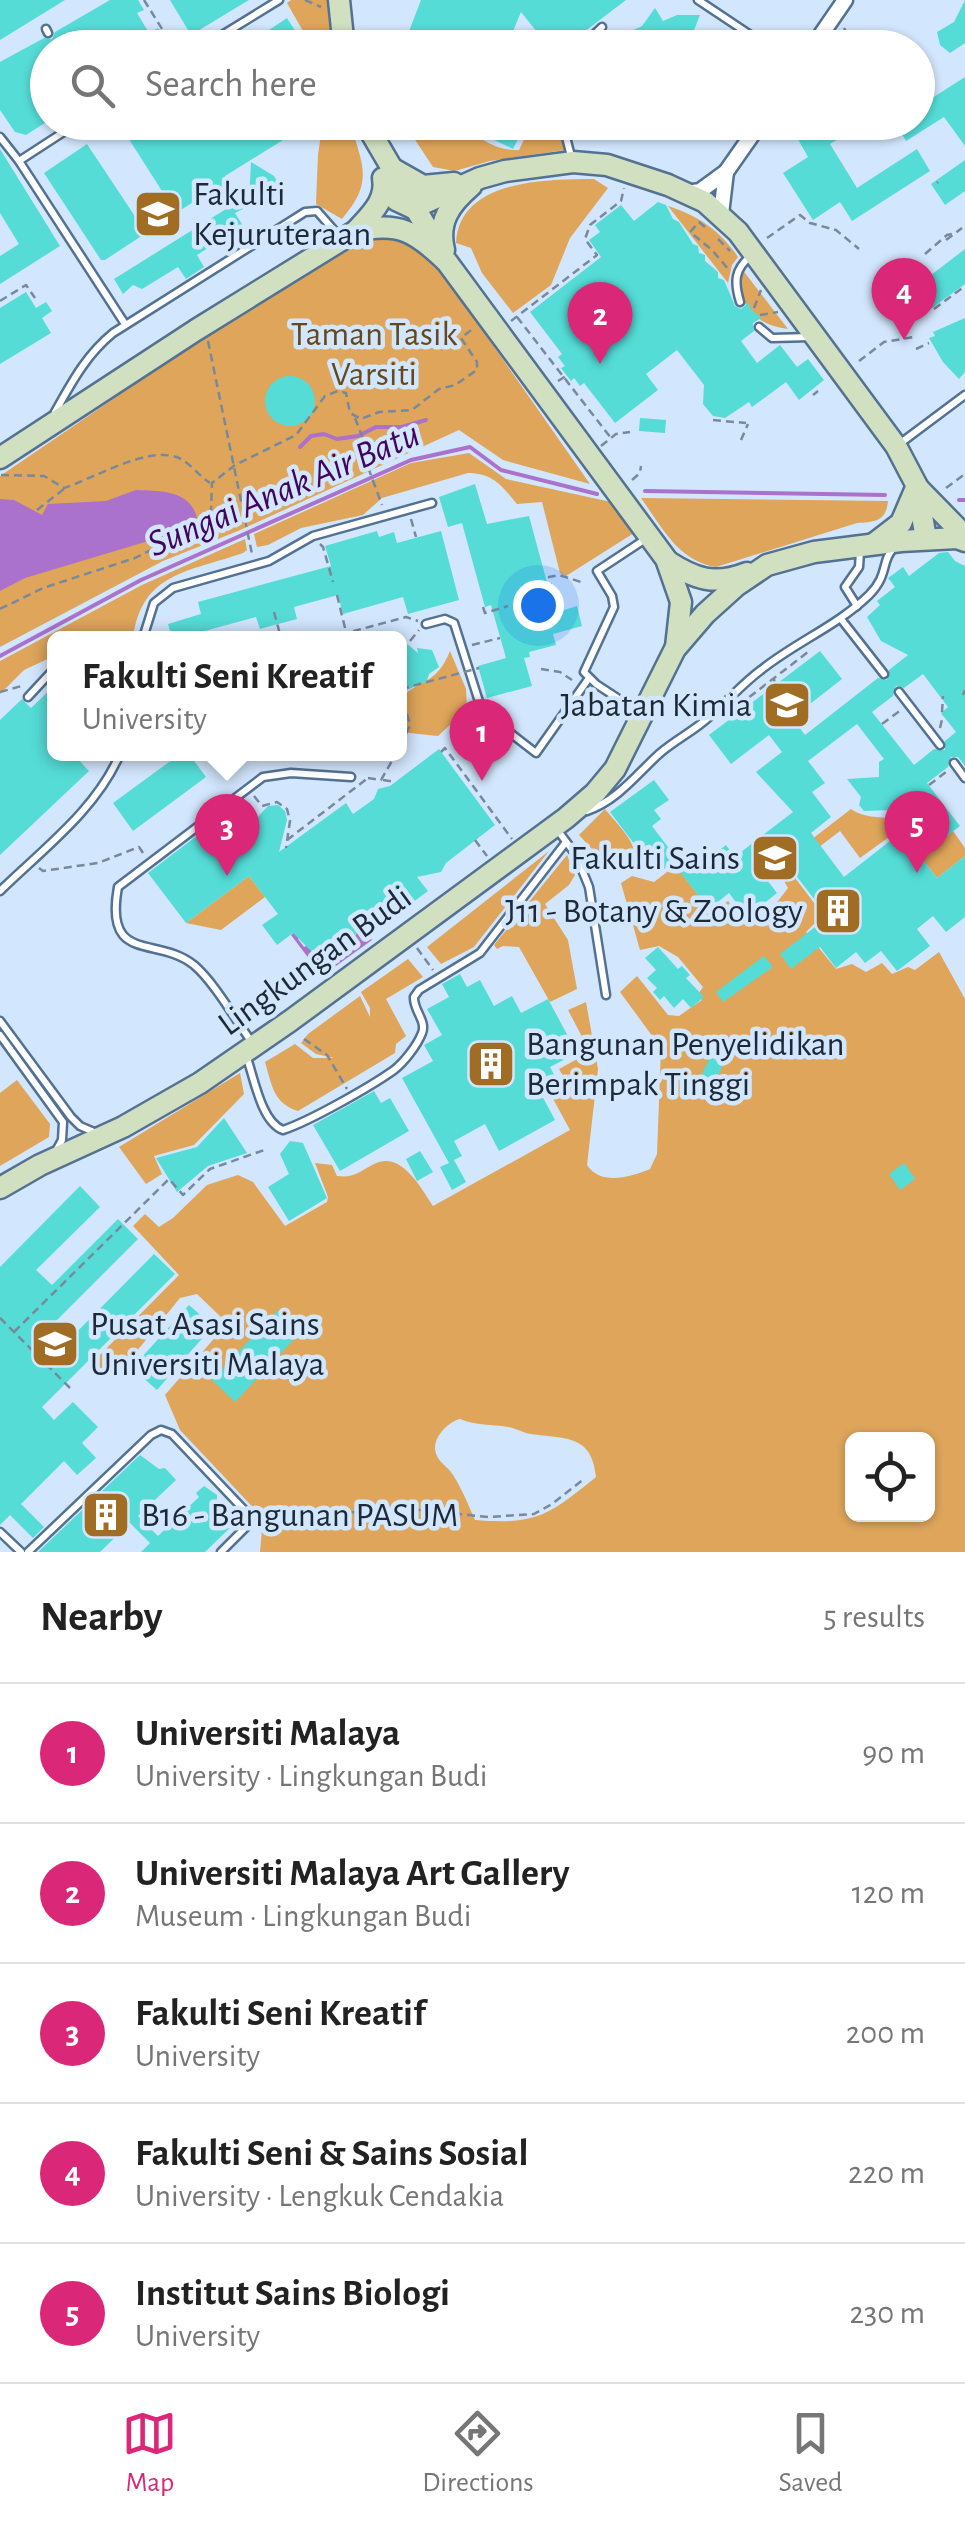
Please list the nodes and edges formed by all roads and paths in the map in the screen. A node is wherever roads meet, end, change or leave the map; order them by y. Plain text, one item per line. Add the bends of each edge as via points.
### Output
1 (144, 0) edge
2 (278, 0) edge
3 (305, 0) edge
4 (698, 0) edge
5 (845, 0) edge
6 (336, 5) edge
7 (842, 24) dead end
8 (602, 26) dead end
9 (163, 30) edge
10 (230, 30) edge
11 (341, 30) edge
12 (598, 30) edge
13 (743, 30) edge
14 (824, 30) edge
15 (845, 30) edge
16 (0, 137) edge
17 (50, 140) edge
18 (378, 140) edge
19 (567, 140) edge
20 (749, 140) edge
21 (19, 160) junction
22 (573, 162) junction
23 (726, 172) junction
24 (388, 175) junction
25 (480, 178) junction
26 (625, 182) dead end
27 (686, 193) junction
28 (414, 208) junction
29 (712, 224) junction
30 (962, 228) dead end
31 (956, 233) junction
32 (349, 236) junction
33 (699, 240) junction
34 (946, 240) dead end
35 (859, 249) dead end
36 (753, 251) junction
37 (924, 254) dead end
38 (447, 262) junction
39 (965, 286) edge
40 (761, 288) dead end
41 (737, 292) junction
42 (35, 298) dead end
43 (0, 301) edge
44 (740, 302) dead end
45 (916, 306) dead end
46 (754, 308) dead end
47 (934, 309) dead end
48 (907, 310) dead end
49 (780, 312) dead end
50 (760, 314) dead end
51 (517, 316) junction
52 (125, 324) junction
53 (504, 327) dead end
54 (759, 327) dead end
55 (468, 332) dead end
56 (816, 337) junction
57 (914, 337) dead end
58 (208, 340) dead end
59 (928, 343) dead end
60 (916, 349) dead end
61 (859, 361) dead end
62 (818, 391) dead end
63 (813, 395) dead end
64 (965, 395) edge
65 (354, 416) junction
66 (713, 420) dead end
67 (48, 426) junction
68 (630, 432) dead end
69 (741, 440) dead end
70 (896, 446) junction
71 (0, 458) edge
72 (235, 465) junction
73 (641, 466) dead end
74 (965, 474) edge
75 (0, 475) edge
76 (632, 480) dead end
77 (212, 483) junction
78 (917, 486) junction
79 (64, 488) junction
80 (946, 488) dead end
81 (432, 503) dead end
82 (37, 510) dead end
83 (409, 510) junction
84 (386, 516) junction
85 (650, 536) junction
86 (310, 537) junction
87 (416, 537) dead end
88 (926, 539) junction
89 (965, 539) edge
90 (901, 540) junction
91 (859, 545) junction
92 (251, 550) dead end
93 (667, 560) junction
94 (767, 565) junction
95 (333, 582) dead end
96 (581, 582) dead end
97 (336, 595) dead end
98 (531, 600) dead end
99 (508, 606) dead end
100 (857, 606) junction
101 (484, 607) dead end
102 (0, 609) edge
103 (274, 612) dead end
104 (406, 617) dead end
105 (841, 619) junction
106 (426, 624) joint
107 (267, 627) dead end
108 (145, 631) edge
109 (268, 631) edge
110 (280, 631) edge
111 (345, 631) edge
112 (354, 631) edge
113 (500, 638) dead end
114 (410, 640) dead end
115 (463, 648) junction
116 (675, 648) junction
117 (812, 649) dead end
118 (479, 668) dead end
119 (541, 669) dead end
120 (884, 674) dead end
121 (589, 678) junction
122 (46, 679) joint
123 (774, 686) dead end
124 (407, 687) edge
125 (582, 687) junction
126 (0, 692) edge
127 (898, 692) dead end
128 (28, 696) dead end
129 (943, 696) dead end
130 (908, 704) junction
131 (942, 712) dead end
132 (642, 715) junction
133 (882, 724) dead end
134 (940, 745) dead end
135 (440, 752) dead end
136 (116, 761) edge
137 (392, 761) edge
138 (954, 763) dead end
139 (946, 772) dead end
140 (352, 778) joint
141 (368, 778) junction
142 (965, 778) edge
143 (381, 780) junction
144 (395, 782) dead end
145 (929, 785) dead end
146 (262, 806) dead end
147 (562, 829) junction
148 (512, 839) dead end
149 (287, 840) junction
150 (475, 840) dead end
151 (286, 848) dead end
152 (488, 857) dead end
153 (30, 862) junction
154 (148, 863) junction
155 (0, 890) edge
156 (406, 936) junction
157 (324, 952) dead end
158 (335, 968) dead end
159 (439, 978) junction
160 (606, 995) dead end
161 (0, 1022) edge
162 (0, 1035) edge
163 (304, 1040) dead end
164 (250, 1050) junction
165 (351, 1094) junction
166 (110, 1134) junction
167 (266, 1149) dead end
168 (40, 1166) junction
169 (0, 1188) edge
170 (0, 1318) edge
171 (14, 1332) junction
172 (72, 1390) dead end
173 (584, 1478) dead end
174 (248, 1522) junction
175 (0, 1532) edge
176 (24, 1552) edge
177 (221, 1552) edge

1 - 9 path
2 - 10 lane
3 - 6 path
4 - 13 lane
5 - 14 street
6 - 11 street
7 - 15 path
8 - 12 lane
16 - 21 lane
17 - 21 lane
18 - 24 street
19 - 22 lane
20 - 23 street
21 - 52 lane
22 - 25 street
22 - 27 street via 607,165
23 - 27 street
23 - 29 street
24 - 25 street via 423,186
24 - 28 street
24 - 32 street via 381,200
25 - 28 street
25 - 38 street via 443,219
26 - 51 path via 621,200 590,224 584,239 597,255
27 - 29 street
28 - 38 street
29 - 33 path
29 - 33 path via 699,222 690,232
29 - 36 street
29 - 36 path
30 - 31 path
31 - 34 path
31 - 37 path
32 - 38 street via 394,226
32 - 52 lane via 309,210
32 - 67 street
33 - 41 path via 725,264
35 - 36 path via 800,215
36 - 41 lane via 738,268
36 - 56 street
38 - 85 street
39 - 47 path
40 - 46 path
41 - 44 lane
42 - 43 path via 26,285
45 - 48 path
49 - 50 path
51 - 53 path
51 - 68 path via 611,438
52 - 67 lane via 94,348
54 - 56 lane via 772,338
55 - 65 path via 461,338 477,362 474,372 408,412
56 - 70 street
57 - 61 path via 884,342
58 - 72 path
59 - 60 path
62 - 63 path
64 - 70 lane
65 - 72 path via 346,393 332,392 296,435
65 - 84 path
66 - 69 path via 747,423
67 - 71 street
70 - 78 street
72 - 77 path
72 - 92 path
73 - 76 path
74 - 80 path
75 - 79 path via 44,476
77 - 79 path via 166,456 133,458
77 - 102 path via 207,522 136,558
78 - 88 street
78 - 89 street
78 - 91 street via 901,523
79 - 82 path
81 - 83 lane
83 - 84 lane
83 - 87 path
84 - 86 lane
85 - 93 street
85 - 121 lane via 598,571 614,607 584,672
86 - 95 path via 324,547
86 - 108 lane via 272,560 166,592 154,603
88 - 89 street
88 - 90 street
90 - 91 street
90 - 100 lane via 888,554 884,578
91 - 94 street
91 - 100 lane via 859,567 844,587
93 - 94 street via 714,581
93 - 116 street via 681,602
94 - 116 street via 720,600
96 - 98 path via 549,577 554,594
97 - 111 path
99 - 101 path via 495,613
100 - 105 lane
103 - 110 path
104 - 112 path
105 - 120 lane
105 - 147 lane via 792,645 636,780
106 - 114 path
106 - 115 lane via 452,620
107 - 109 path
113 - 115 path
115 - 125 lane via 485,715 536,753
116 - 132 street
117 - 123 path via 774,678
118 - 124 path, bridge
119 - 125 path
121 - 125 lane
121 - 132 lane
122 - 126 path
122 - 128 lane
127 - 130 lane
129 - 131 path
130 - 133 path
130 - 134 lane
132 - 147 street, Lingkungan Budi via 609,778
135 - 148 path via 445,748
136 - 153 lane via 86,808
137 - 143 path
138 - 142 lane
139 - 145 path
140 - 141 path
140 - 154 lane via 263,776
141 - 143 path
141 - 149 path
143 - 144 path
146 - 149 path via 277,802 288,809
147 - 156 street, Lingkungan Budi
147 - 159 lane via 480,953
147 - 160 lane via 589,886
149 - 151 path
150 - 152 path
153 - 154 path via 43,871 80,867 138,846
153 - 155 lane
154 - 164 lane via 118,887 119,929 129,940 194,965
156 - 159 path
156 - 164 street, Lingkungan Budi
157 - 158 path
159 - 165 lane via 414,997 424,1024 411,1052
161 - 166 lane via 71,1118 88,1131
162 - 168 lane via 63,1122 59,1148
163 - 165 path via 327,1055
164 - 165 lane via 277,1128
164 - 166 street, Lingkungan Budi
166 - 168 street, Lingkungan Budi
167 - 171 path via 210,1169 183,1195 169,1179
168 - 169 street, Lingkungan Budi
170 - 171 path
171 - 172 path
173 - 174 path via 534,1514 488,1517 400,1508
174 - 176 lane via 228,1491 161,1430
174 - 177 lane
175 - 176 lane

